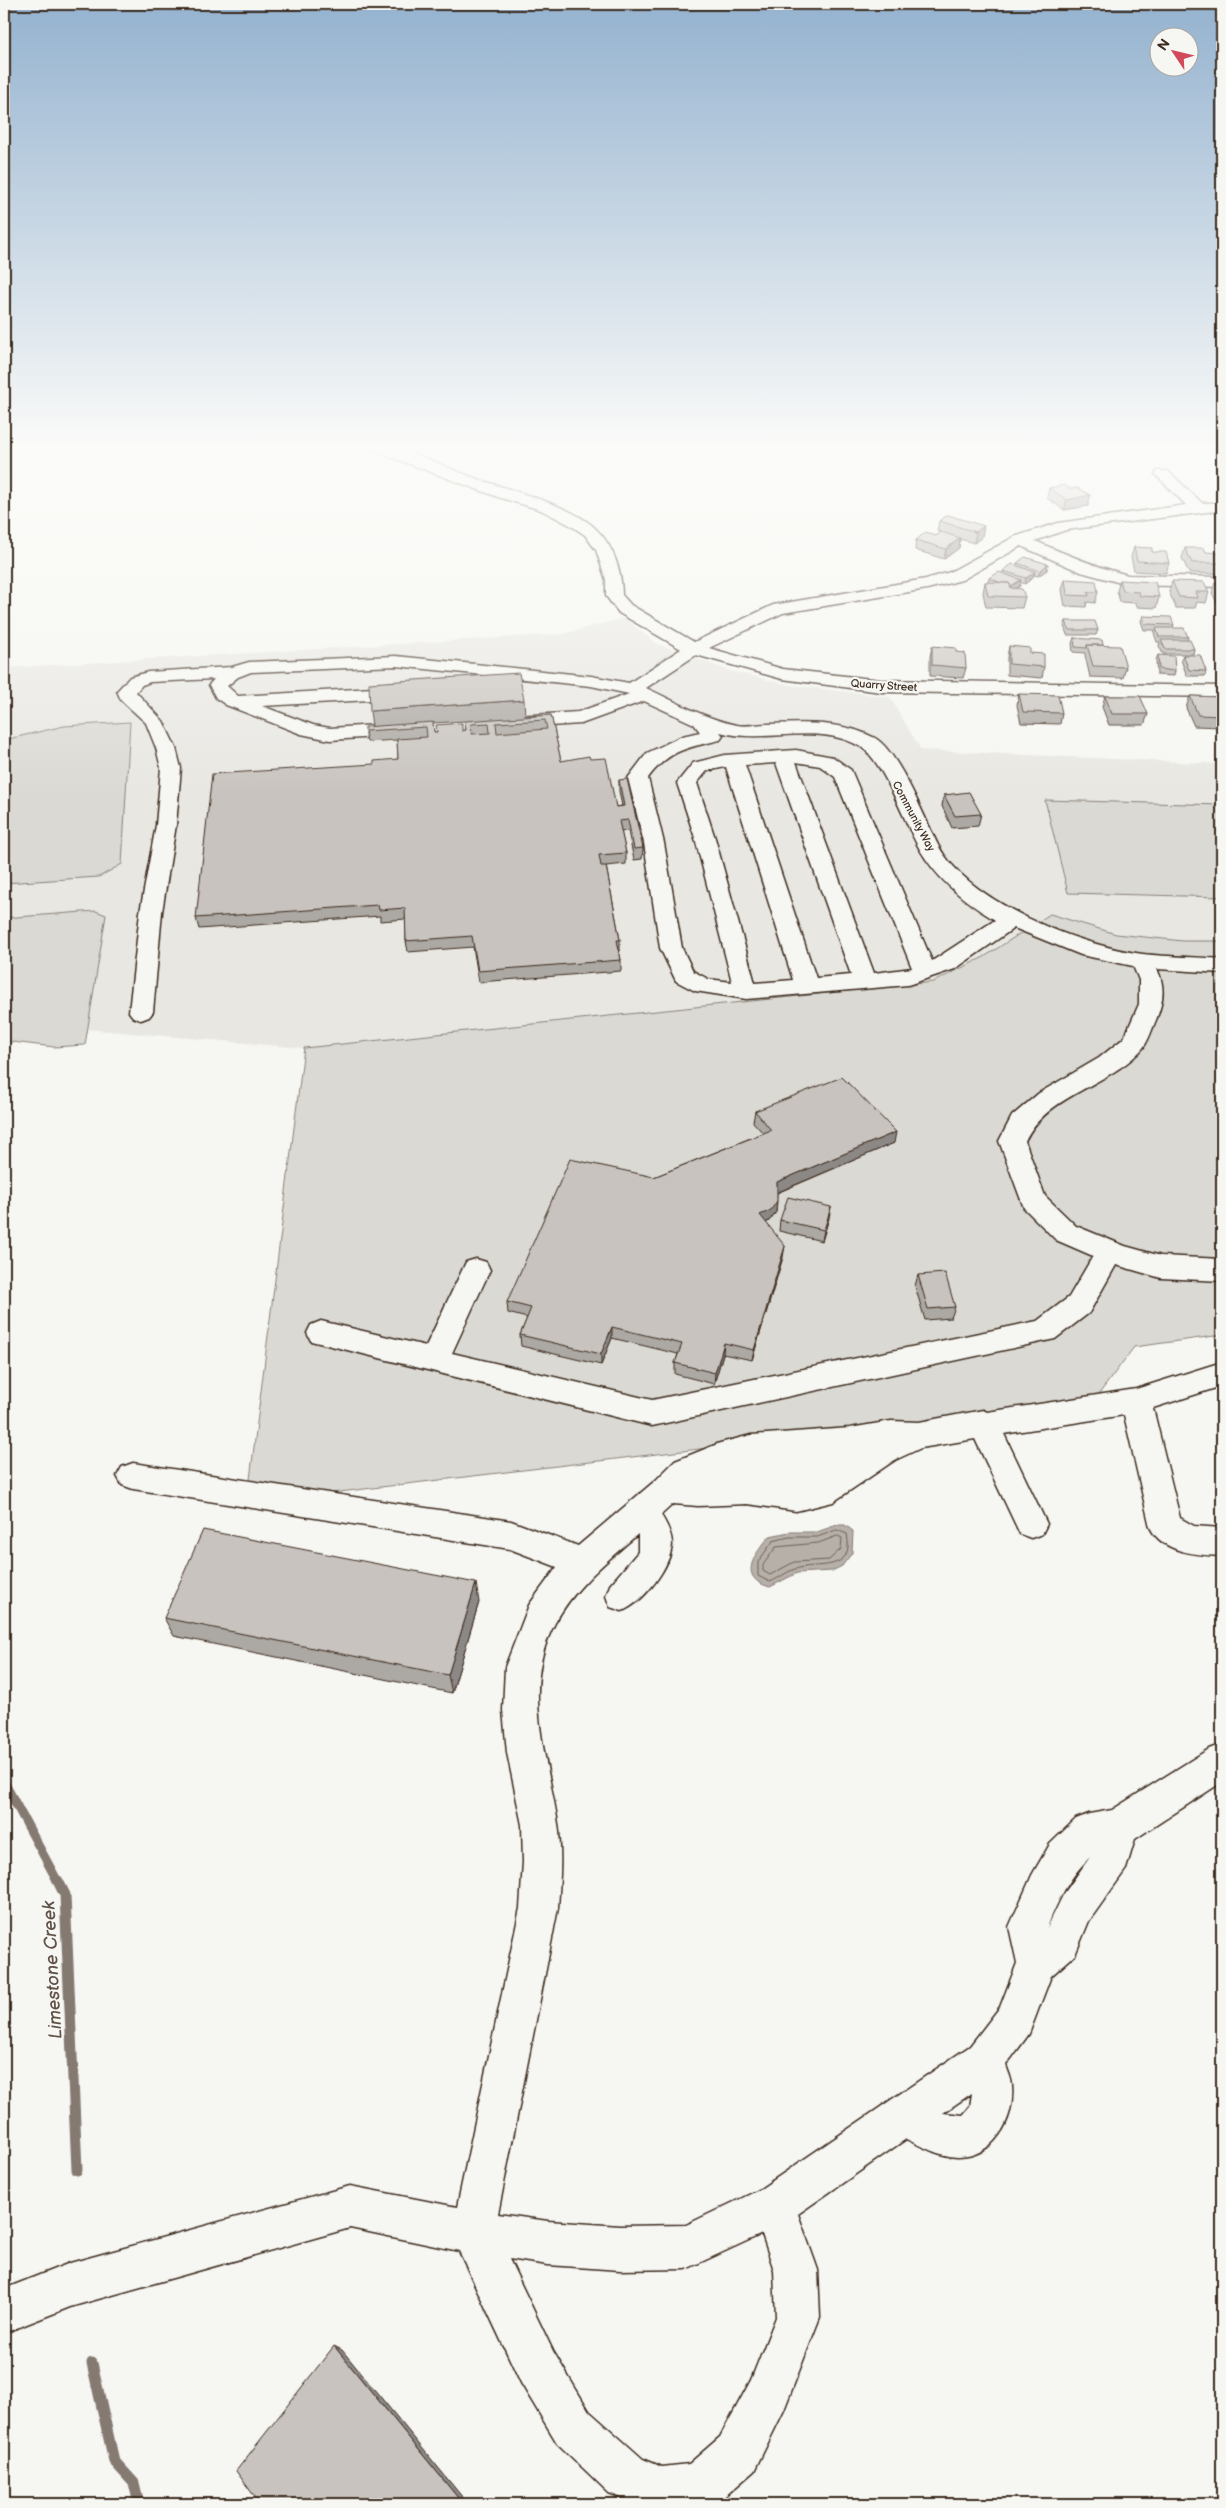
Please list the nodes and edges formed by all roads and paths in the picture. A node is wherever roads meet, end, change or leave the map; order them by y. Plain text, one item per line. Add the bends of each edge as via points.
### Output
1 (608, 563) edge
2 (979, 563) edge
3 (1074, 563) edge
4 (1222, 582) edge
5 (693, 649) junction
6 (234, 672) junction
7 (480, 688) edge
8 (421, 691) edge
9 (638, 692) junction
10 (1222, 692) edge
11 (233, 701) junction
12 (600, 711) junction
13 (701, 720) junction
14 (784, 757) junction
15 (734, 761) junction
16 (1012, 919) junction
17 (1142, 961) junction
18 (1222, 966) edge
19 (925, 972) junction
20 (865, 981) junction
21 (807, 986) junction
22 (746, 992) junction
23 (141, 1012) dead end
24 (1109, 1252) junction
25 (476, 1270) dead end
26 (1222, 1270) edge
27 (321, 1333) dead end
28 (434, 1360) junction
29 (1222, 1374) edge
30 (1136, 1401) junction
31 (983, 1424) junction
32 (919, 1435) junction
33 (133, 1476) dead end
34 (667, 1490) junction
35 (640, 1513) junction
36 (1031, 1524) dead end
37 (1222, 1542) edge
38 (582, 1562) junction
39 (622, 1596) dead end
40 (1222, 1762) edge
41 (984, 2060) junction
42 (904, 2116) junction
43 (774, 2205) junction
44 (473, 2232) junction
45 (4, 2311) edge

1 - 5 street, Quarry Street via 614,580 614,596 625,609
2 - 5 street via 956,576 898,591 779,609
3 - 4 street via 1128,580
5 - 9 street
5 - 10 street, Quarry Street via 782,674 882,686
6 - 9 street, Community Way via 249,667 396,661 591,681
6 - 11 street via 218,685 223,694
6 - 23 street, Community Way via 148,677 128,686 126,691 154,721 171,768
7 - 12 street via 529,686 571,698
8 - 11 street
9 - 12 street
9 - 13 street, Community Way
11 - 12 street via 308,730 330,734 581,718
13 - 16 street, Community Way via 737,731 814,728 841,732 869,743 886,760 930,849 955,882
13 - 22 street via 713,736 689,740 654,756 638,778 654,843 671,948 684,976 703,986
14 - 15 street
14 - 19 street via 826,761 844,774
14 - 20 street
15 - 21 street
15 - 22 street via 700,767 687,783
16 - 17 street, Community Way via 1089,950
16 - 19 street via 947,964
17 - 18 street, Community Way
17 - 24 street via 1151,980 1151,1004 1134,1042 1108,1064 1048,1099 1021,1122 1012,1141 1033,1201 1066,1233
19 - 20 street via 908,978
20 - 21 street
21 - 22 street
24 - 26 street via 1162,1267
24 - 28 street via 1079,1305 1045,1331 652,1414
25 - 28 street
27 - 28 street
29 - 30 street
30 - 31 street
30 - 37 street via 1166,1527 1190,1540
31 - 32 street
31 - 36 street
32 - 34 street via 883,1435 803,1470 694,1473
32 - 34 street via 884,1451 822,1492 796,1497 748,1490
33 - 38 street via 510,1534
34 - 35 street
35 - 38 street
35 - 39 street via 655,1534 656,1546 645,1570
38 - 44 street via 541,1616 522,1666 520,1710 540,1825 539,1908
40 - 41 street via 1118,1828 1113,1856 1076,1908 1062,1941 1036,1964 1015,2020
41 - 42 street
41 - 42 street via 992,2085 990,2108 983,2125 973,2134 942,2133
42 - 43 street
43 - 44 street via 720,2233 686,2246 620,2248 548,2243
43 - 44 street via 796,2270 798,2317 768,2394 737,2454 698,2486 662,2491 626,2476 573,2427 537,2368
44 - 45 street via 350,2207 70,2285

